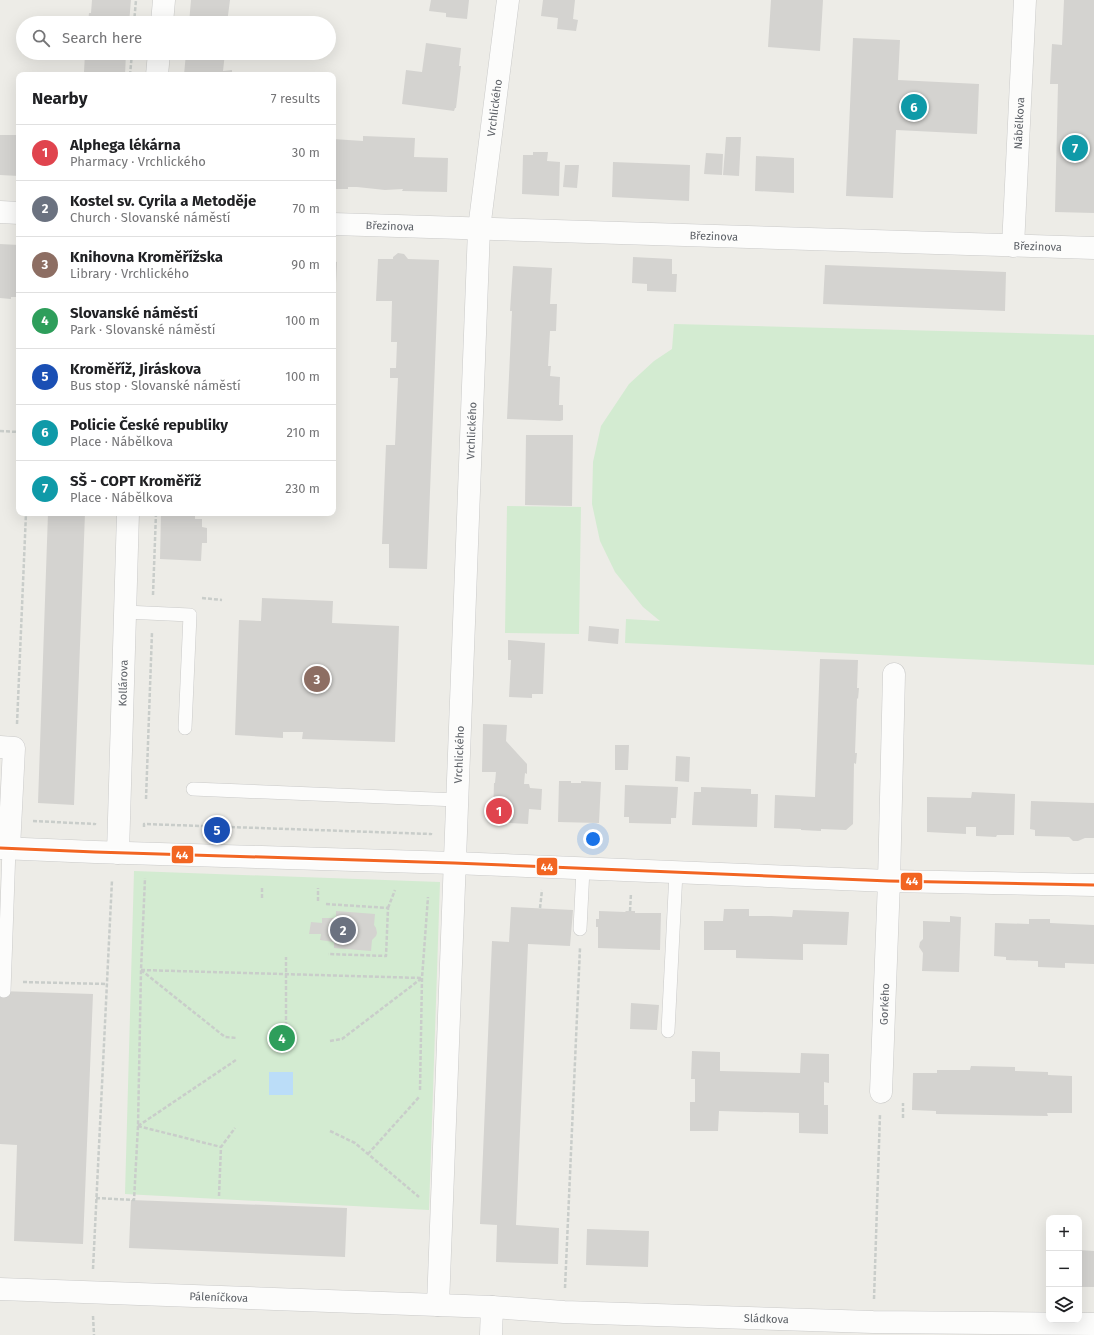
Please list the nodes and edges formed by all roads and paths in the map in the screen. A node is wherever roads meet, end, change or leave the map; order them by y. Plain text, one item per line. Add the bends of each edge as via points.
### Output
1 (136, 0) edge
2 (164, 0) edge
3 (508, 0) edge
4 (1025, 0) edge
5 (135, 16) edge
6 (163, 16) edge
7 (131, 60) edge
8 (158, 60) edge
9 (130, 72) edge
10 (157, 72) edge
11 (0, 212) edge
12 (16, 213) edge
13 (336, 224) edge
14 (479, 230) junction
15 (1013, 246) junction
16 (1094, 248) edge
17 (0, 431) edge
18 (16, 432) edge
19 (26, 516) edge
20 (128, 516) edge
21 (156, 516) edge
22 (125, 612) junction
23 (152, 613) junction
24 (894, 674) dead end
25 (185, 728) dead end
26 (7, 748) edge
27 (193, 789) dead end
28 (457, 800) junction
29 (145, 802) dead end
30 (145, 817) dead end
31 (11, 819) junction
32 (95, 824) dead end
33 (144, 824) dead end
34 (5, 848) edge
35 (118, 853) junction
36 (454, 863) junction
37 (583, 869) junction
38 (676, 872) junction
39 (112, 880) dead end
40 (145, 880) dead end
41 (889, 881) junction
42 (1094, 885) edge
43 (262, 886) dead end
44 (318, 888) dead end
45 (395, 890) dead end
46 (542, 890) dead end
47 (631, 892) dead end
48 (262, 898) dead end
49 (318, 901) dead end
50 (326, 904) dead end
51 (388, 908) junction
52 (540, 908) dead end
53 (630, 911) dead end
54 (580, 929) joint
55 (328, 954) dead end
56 (286, 957) dead end
57 (141, 970) junction
58 (285, 974) junction
59 (107, 984) junction
60 (4, 987) joint
61 (668, 1031) dead end
62 (237, 1038) dead end
63 (286, 1038) dead end
64 (330, 1041) dead end
65 (236, 1060) dead end
66 (881, 1092) joint
67 (420, 1096) dead end
68 (138, 1126) junction
69 (235, 1128) dead end
70 (330, 1131) dead end
71 (221, 1147) junction
72 (368, 1154) junction
73 (219, 1196) dead end
74 (420, 1197) dead end
75 (96, 1198) junction
76 (0, 1289) edge
77 (92, 1292) junction
78 (438, 1305) junction
79 (492, 1307) junction
80 (564, 1312) junction
81 (1094, 1324) edge
82 (872, 1329) edge
83 (491, 1335) edge

1 - 5 path
2 - 6 street
3 - 14 street, Vrchlického
4 - 15 street, Nábělkova
7 - 9 path
8 - 10 street
11 - 12 street
13 - 14 street, Březinova
14 - 15 street, Březinova
14 - 28 street, Vrchlického
15 - 16 street, Březinova
17 - 18 path
19 - 26 path via 16,738
20 - 22 street, Kollárova
21 - 23 path
22 - 23 lane
22 - 35 street, Kollárova
23 - 25 lane via 190,615
23 - 29 path
24 - 41 street, Gorkého
26 - 31 street
27 - 28 lane
28 - 36 street, Vrchlického
30 - 33 path
31 - 32 path
31 - 34 street
34 - 35 street
34 - 60 lane
35 - 36 street
36 - 37 street
36 - 78 street, Vrchlického
37 - 38 street
37 - 54 lane
38 - 41 street
38 - 61 lane
39 - 59 path
40 - 57 path
41 - 42 street
41 - 66 street, Gorkého
43 - 48 path
44 - 49 path
45 - 51 path
46 - 52 path
47 - 53 path
50 - 51 path
51 - 55 path via 386,956
54 - 80 path
56 - 58 path
57 - 58 path
57 - 62 path via 225,1037
57 - 68 path
58 - 63 path
58 - 64 path via 422,978 342,1039
59 - 60 path
59 - 75 path
65 - 68 path
66 - 82 path
67 - 72 path
68 - 71 path
68 - 75 path via 134,1200
69 - 71 path
70 - 72 path via 355,1143
71 - 73 path
72 - 74 path
75 - 77 path
76 - 77 street, Páleníčkova
77 - 78 street, Páleníčkova
78 - 79 street, Sládkova
79 - 80 street, Sládkova
79 - 83 street
80 - 82 street, Sládkova
81 - 82 street, Sládkova

